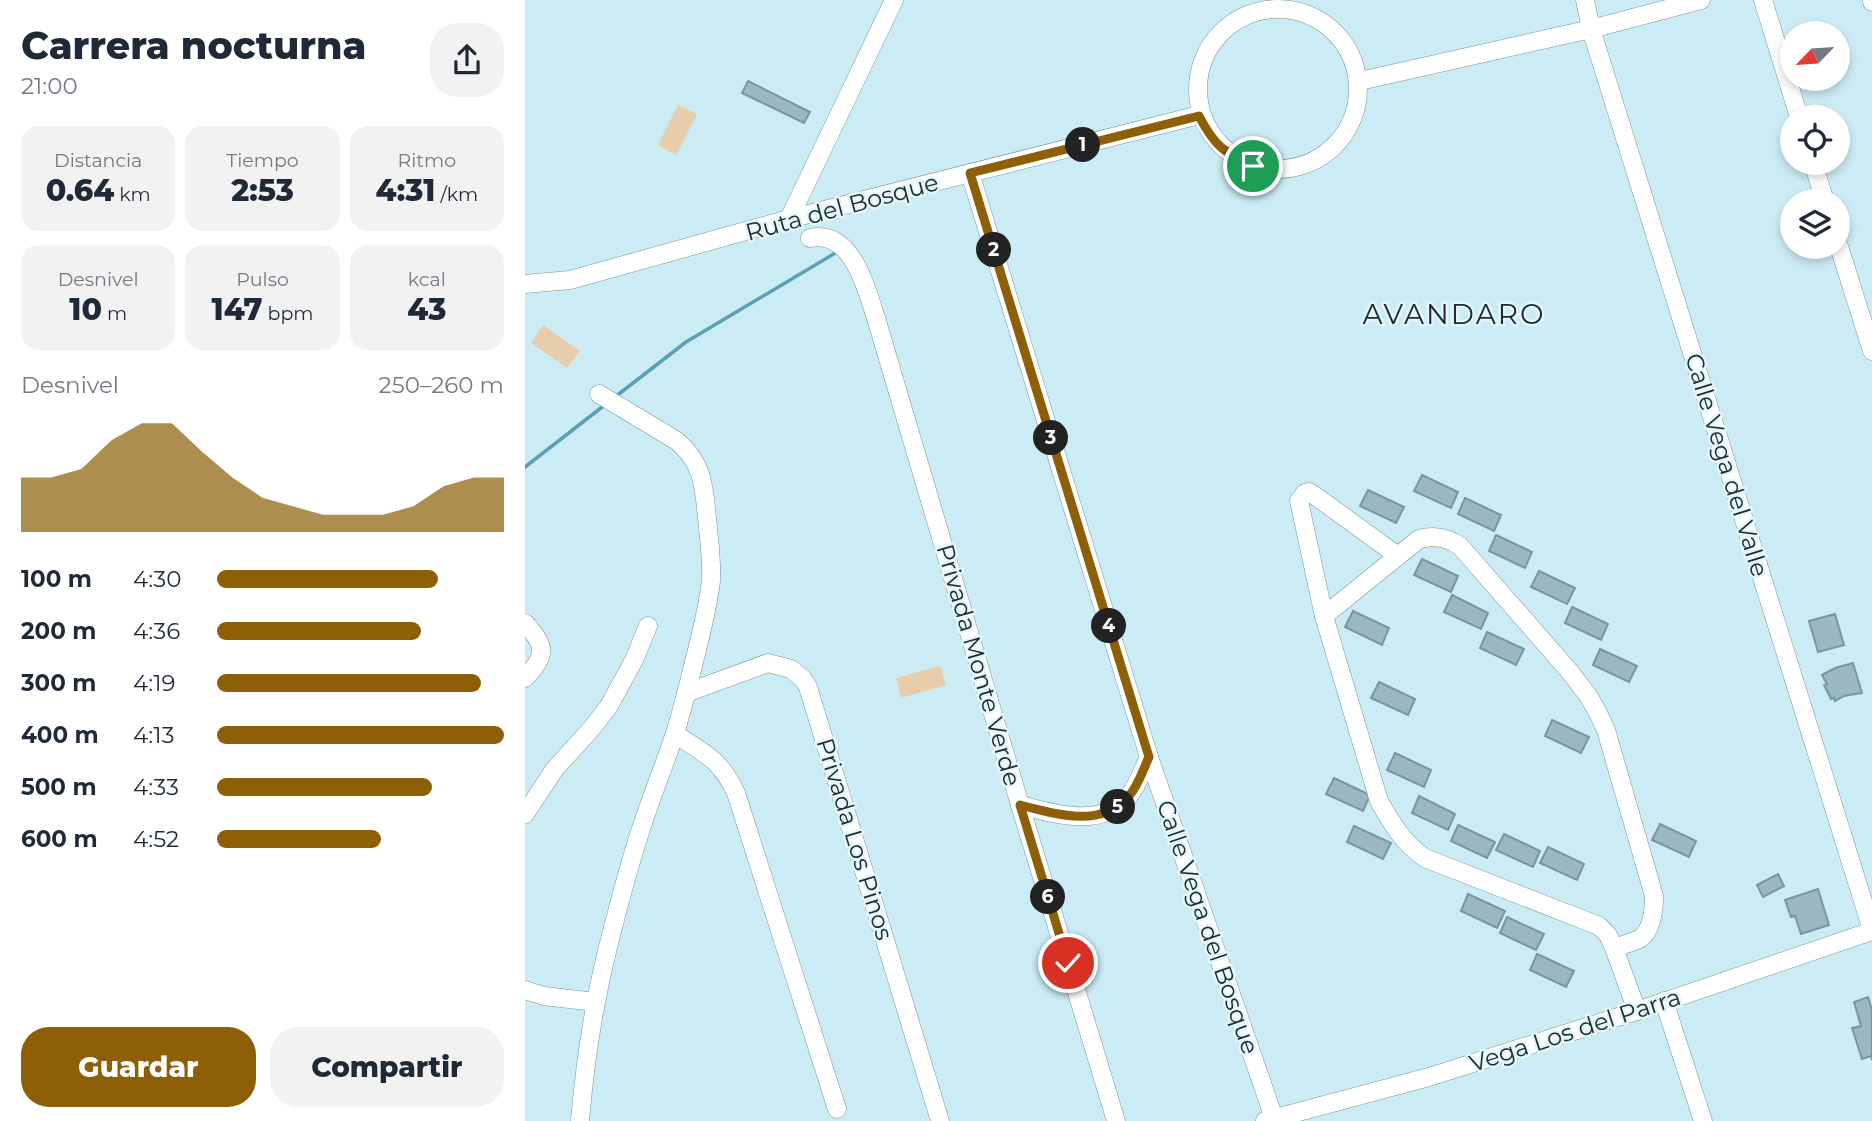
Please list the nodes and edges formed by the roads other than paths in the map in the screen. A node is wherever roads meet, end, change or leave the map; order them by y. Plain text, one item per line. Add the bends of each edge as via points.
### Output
1 (894, 0) edge
2 (1585, 0) edge
3 (1701, 0) edge
4 (1763, 0) edge
5 (1258, 6) edge
6 (1591, 29) junction
7 (1360, 81) junction
8 (1795, 105) edge
9 (1199, 116) junction
10 (970, 173) junction
11 (789, 219) junction
12 (810, 237) dead end
13 (1843, 259) edge
14 (525, 285) edge
15 (1872, 351) edge
16 (599, 394) dead end
17 (1398, 556) junction
18 (1324, 616) junction
19 (525, 623) edge
20 (647, 626) dead end
21 (525, 678) edge
22 (686, 693) junction
23 (675, 734) junction
24 (1149, 757) junction
25 (1020, 805) junction
26 (525, 814) edge
27 (1872, 930) edge
28 (1614, 948) junction
29 (525, 990) edge
30 (1664, 1001) junction
31 (595, 1002) junction
32 (1636, 1011) junction
33 (837, 1109) dead end
34 (1271, 1120) edge
35 (580, 1121) edge
36 (940, 1121) edge
37 (1116, 1121) edge
38 (1703, 1121) edge

1 - 11 street
2 - 6 street, Calle Vega del Valle
3 - 6 street
4 - 8 street
5 - 7 street via 1310,14 1329,25 1345,40
5 - 9 street via 1208,49 1196,81
6 - 7 street
6 - 27 street, Calle Vega del Valle
7 - 9 street via 1357,106 1346,130 1328,150 1305,163 1253,166 1229,155 1210,138
9 - 10 street, Ruta del Bosque
10 - 11 street, Ruta del Bosque
10 - 24 street, Calle Vega del Bosque
11 - 14 street, Ruta del Bosque via 570,279
12 - 25 street, Privada Monte Verde via 830,238 842,246 864,284 891,361
13 - 15 street
16 - 22 street via 683,446 696,461 702,479 711,579
17 - 18 street
17 - 18 street via 1314,495 1300,497
17 - 28 street via 1427,537 1445,538 1460,546 1570,672 1598,713 1654,896 1649,928 1641,937
18 - 28 street via 1380,801 1405,842 1425,858 1593,922 1608,935
19 - 21 street via 542,653
20 - 26 street via 609,706 554,771
22 - 23 street
22 - 36 street, Privada Los Pinos via 768,663 791,669 808,687
23 - 31 street via 641,827
23 - 33 street via 712,758 736,793
24 - 25 street via 1131,794 1103,814 1085,817
24 - 34 street, Calle Vega del Bosque
25 - 37 street, Privada Monte Verde
27 - 30 street, Vega Los del Parra
28 - 32 street
29 - 31 street
30 - 32 street, Vega Los del Parra
30 - 38 street
31 - 35 street
32 - 34 street, Vega Los del Parra via 1429,1077

